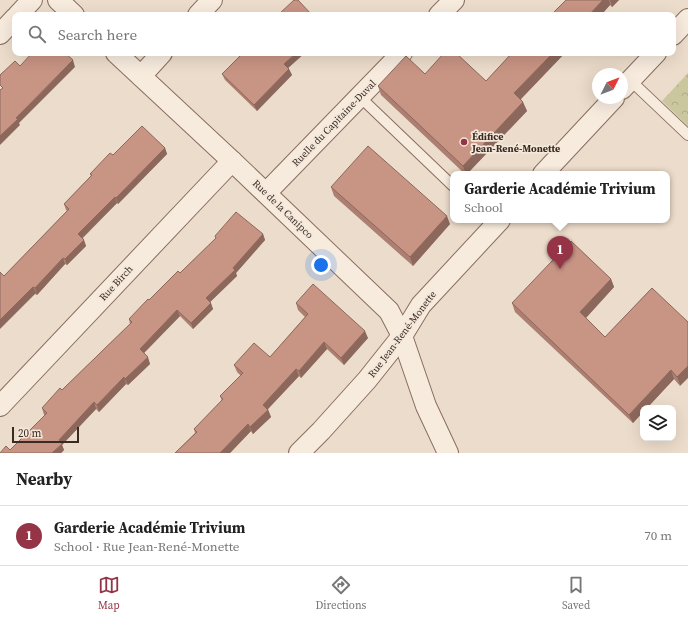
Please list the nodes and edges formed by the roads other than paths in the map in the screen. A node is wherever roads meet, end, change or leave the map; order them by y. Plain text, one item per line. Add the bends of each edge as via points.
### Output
1 (32, 0) edge
2 (58, 0) edge
3 (212, 0) edge
4 (454, 0) edge
5 (21, 12) edge
6 (71, 12) edge
7 (201, 12) edge
8 (442, 12) edge
9 (688, 19) edge
10 (12, 21) edge
11 (676, 32) edge
12 (0, 34) edge
13 (119, 56) edge
14 (159, 56) edge
15 (399, 56) edge
16 (653, 56) edge
17 (141, 76) junction
18 (628, 83) edge
19 (628, 87) edge
20 (360, 97) junction
21 (608, 104) edge
22 (688, 136) edge
23 (232, 161) junction
24 (546, 171) edge
25 (450, 183) edge
26 (266, 193) junction
27 (493, 223) edge
28 (402, 336) junction
29 (0, 406) edge
30 (321, 431) junction
31 (299, 453) edge
32 (308, 453) edge
33 (448, 453) edge

1 - 5 street
2 - 6 street
3 - 7 street
4 - 8 street
9 - 11 street
10 - 12 street
13 - 17 street, Rue de la Canipco
14 - 17 street
15 - 20 street, Ruelle du Capitaine-Duval
16 - 18 street
17 - 23 street, Rue de la Canipco
19 - 22 lane
20 - 25 lane
20 - 26 street, Ruelle du Capitaine-Duval
21 - 24 street
23 - 26 street, Rue de la Canipco
23 - 29 street, Rue Birch
26 - 28 street, Rue de la Canipco via 389,311
27 - 28 street, Rue Jean-René-Monette via 421,305
28 - 30 street, Rue Jean-René-Monette
28 - 33 street, Rue de la Canipco via 426,406
30 - 31 street, Rue Jean-René-Monette
30 - 32 street, Rue Jean-René-Monette

